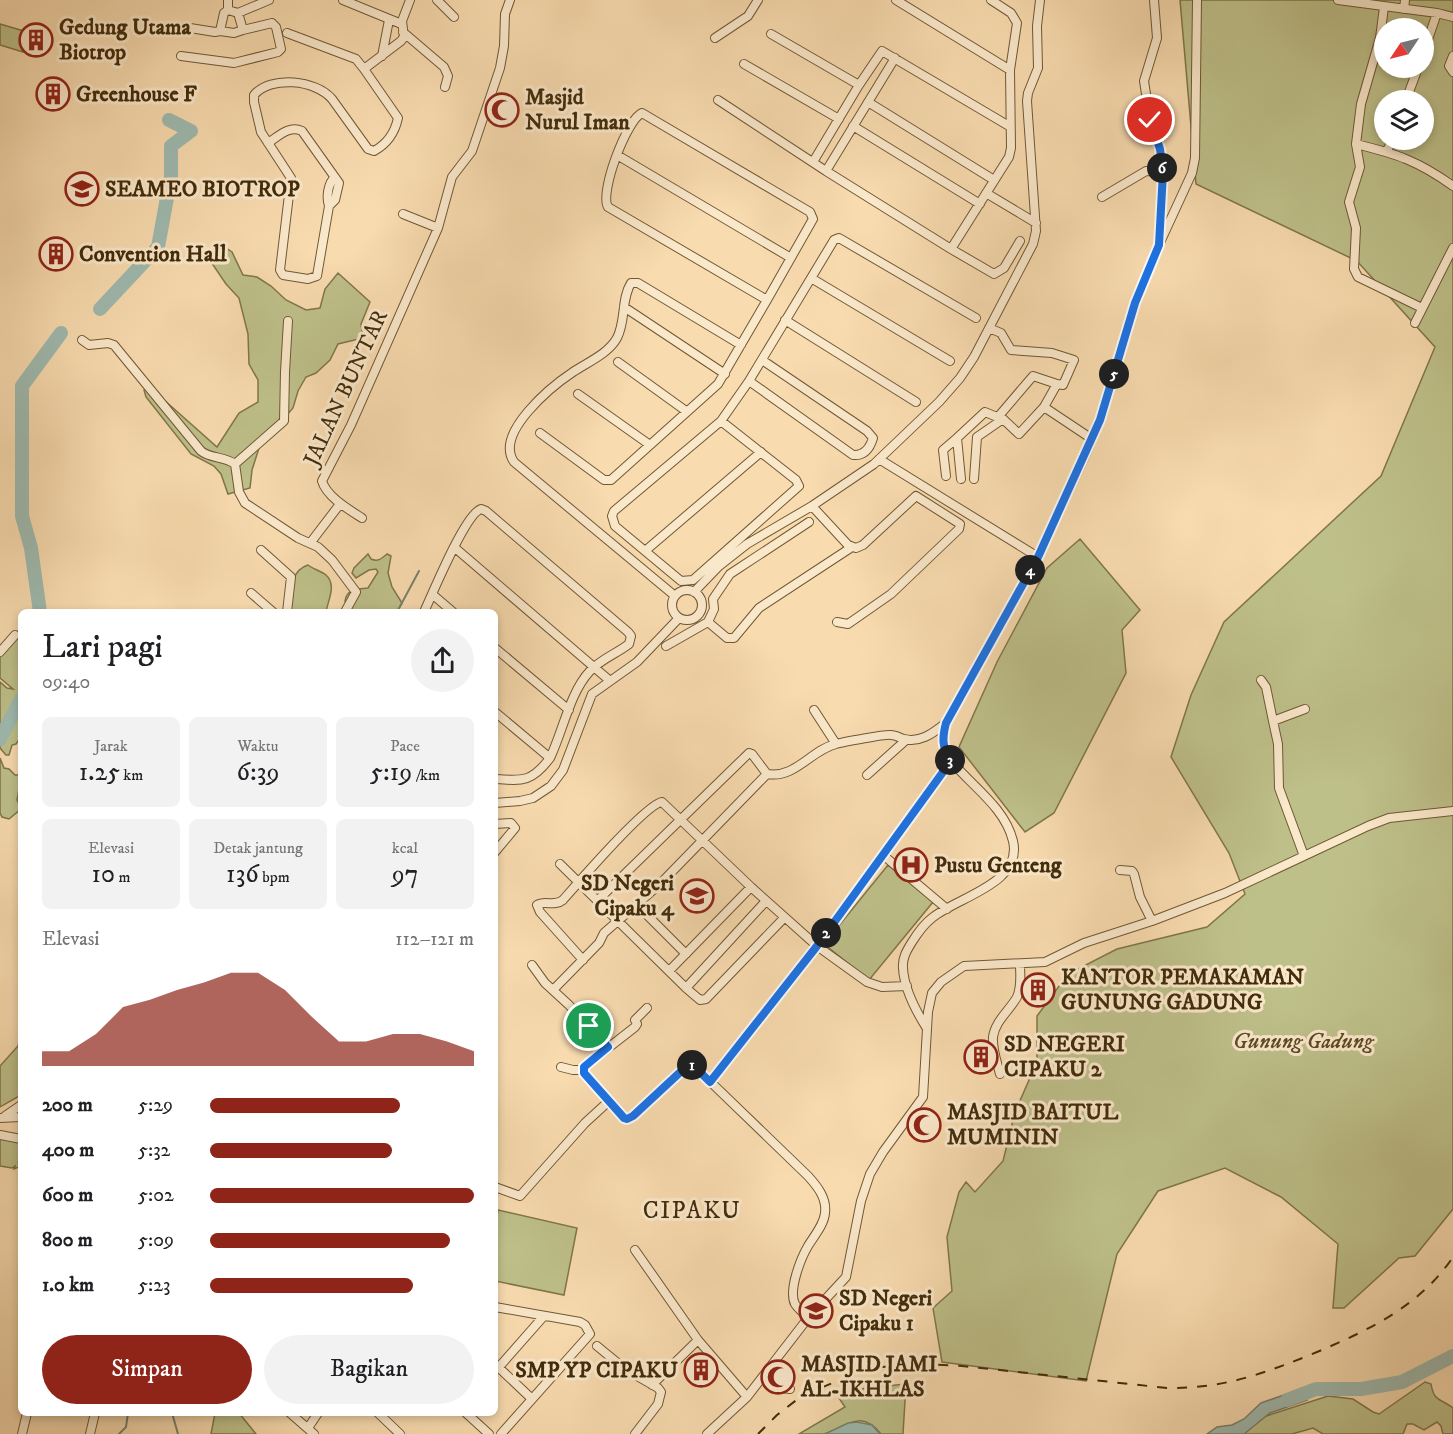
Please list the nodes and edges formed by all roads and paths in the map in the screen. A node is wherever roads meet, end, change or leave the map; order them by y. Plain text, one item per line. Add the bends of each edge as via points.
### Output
1 (228, 0) edge
2 (270, 0) edge
3 (343, 0) edge
4 (410, 0) edge
5 (437, 0) edge
6 (510, 0) edge
7 (758, 0) edge
8 (896, 0) edge
9 (917, 0) edge
10 (991, 0) edge
11 (1040, 0) edge
12 (1154, 0) edge
13 (1197, 0) edge
14 (1338, 0) edge
15 (1405, 0) edge
16 (1384, 7) junction
17 (912, 9) junction
18 (1404, 9) junction
19 (228, 10) junction
20 (238, 13) junction
21 (1437, 13) junction
22 (454, 17) dead end
23 (1453, 17) edge
24 (389, 20) junction
25 (402, 21) junction
26 (1434, 22) edge
27 (190, 28) dead end
28 (243, 30) junction
29 (220, 31) junction
30 (403, 32) junction
31 (287, 33) dead end
32 (771, 34) dead end
33 (715, 38) dead end
34 (181, 56) dead end
35 (382, 56) junction
36 (1453, 56) edge
37 (895, 58) junction
38 (744, 64) dead end
39 (364, 69) junction
40 (1011, 70) junction
41 (1453, 72) edge
42 (859, 85) junction
43 (445, 87) dead end
44 (718, 100) dead end
45 (868, 102) junction
46 (839, 119) junction
47 (853, 126) junction
48 (1009, 126) junction
49 (268, 143) junction
50 (1356, 144) junction
51 (1387, 152) joint
52 (617, 154) junction
53 (813, 162) junction
54 (826, 171) junction
55 (1163, 172) junction
56 (994, 180) junction
57 (1453, 186) edge
58 (986, 193) junction
59 (1102, 197) dead end
60 (980, 204) junction
61 (403, 214) dead end
62 (1036, 223) junction
63 (438, 228) junction
64 (1020, 241) dead end
65 (1159, 245) junction
66 (1453, 248) edge
67 (951, 249) junction
68 (792, 258) junction
69 (811, 278) junction
70 (768, 300) junction
71 (624, 307) junction
72 (1422, 308) junction
73 (976, 318) dead end
74 (785, 320) junction
75 (288, 321) dead end
76 (1415, 323) dead end
77 (989, 327) junction
78 (82, 340) dead end
79 (741, 345) junction
80 (762, 360) junction
81 (950, 361) dead end
82 (618, 362) dead end
83 (725, 374) junction
84 (749, 381) junction
85 (1057, 384) junction
86 (578, 394) dead end
87 (916, 402) dead end
88 (1044, 407) junction
89 (686, 411) junction
90 (1001, 418) junction
91 (721, 421) junction
92 (540, 433) dead end
93 (957, 438) junction
94 (1092, 439) junction
95 (871, 444) junction
96 (650, 445) junction
97 (761, 452) junction
98 (864, 453) junction
99 (879, 459) junction
100 (235, 464) junction
101 (946, 476) dead end
102 (962, 479) dead end
103 (974, 480) dead end
104 (340, 504) junction
105 (812, 506) junction
106 (362, 518) dead end
107 (809, 522) dead end
108 (311, 542) junction
109 (454, 547) junction
110 (852, 547) junction
111 (261, 550) dead end
112 (645, 552) junction
113 (1038, 557) junction
114 (694, 592) junction
115 (251, 593) dead end
116 (432, 594) junction
117 (675, 596) junction
118 (270, 609) edge
119 (287, 609) edge
120 (347, 609) edge
121 (425, 609) edge
122 (450, 609) edge
123 (680, 618) junction
124 (708, 622) junction
125 (837, 622) dead end
126 (15, 635) dead end
127 (666, 646) dead end
128 (498, 651) edge
129 (0, 652) edge
130 (593, 668) junction
131 (609, 680) junction
132 (1261, 680) dead end
133 (1305, 709) dead end
134 (569, 710) junction
135 (814, 710) dead end
136 (498, 715) edge
137 (1274, 721) junction
138 (946, 723) junction
139 (906, 740) junction
140 (836, 744) junction
141 (550, 758) junction
142 (951, 761) junction
143 (766, 774) junction
144 (867, 775) dead end
145 (498, 779) edge
146 (498, 802) edge
147 (1453, 811) edge
148 (680, 818) junction
149 (498, 824) edge
150 (702, 840) junction
151 (498, 848) edge
152 (883, 855) junction
153 (1304, 856) junction
154 (560, 864) dead end
155 (1120, 870) dead end
156 (579, 882) junction
157 (751, 887) junction
158 (598, 900) junction
159 (766, 901) junction
160 (637, 905) junction
161 (947, 909) junction
162 (784, 918) junction
163 (618, 921) junction
164 (1152, 921) junction
165 (817, 946) junction
166 (686, 954) junction
167 (583, 960) junction
168 (1020, 964) junction
169 (532, 965) dead end
170 (669, 971) junction
171 (908, 986) junction
172 (686, 988) junction
173 (553, 990) junction
174 (647, 1008) dead end
175 (926, 1027) junction
176 (608, 1047) junction
177 (561, 1067) dead end
178 (583, 1070) junction
179 (1000, 1074) dead end
180 (710, 1082) junction
181 (609, 1101) junction
182 (18, 1107) edge
183 (2, 1117) edge
184 (18, 1117) edge
185 (0, 1135) edge
186 (18, 1138) edge
187 (498, 1188) edge
188 (635, 1250) dead end
189 (498, 1307) edge
190 (543, 1317) junction
191 (808, 1317) junction
192 (698, 1340) junction
193 (597, 1346) dead end
194 (498, 1365) edge
195 (498, 1367) edge
196 (764, 1376) junction
197 (652, 1386) junction
198 (790, 1389) dead end
199 (747, 1397) junction
200 (532, 1400) junction
201 (26, 1416) edge
202 (94, 1416) edge
203 (294, 1416) edge
204 (317, 1416) edge
205 (381, 1416) edge
206 (469, 1416) edge
207 (311, 1431) edge
208 (22, 1434) edge
209 (90, 1434) edge
210 (400, 1434) edge
211 (489, 1434) edge
212 (501, 1434) edge
213 (635, 1434) edge
214 (707, 1434) edge

1 - 19 street
2 - 20 street
3 - 24 street
4 - 25 street
5 - 22 street
6 - 63 street, JALAN BUNTAR via 500,68 472,151 452,177
7 - 33 street via 748,16
8 - 17 street
9 - 17 street
10 - 40 street via 1016,19
11 - 62 street via 1038,68 1027,101
12 - 55 street via 1157,38 1144,81
13 - 65 street via 1194,165
14 - 16 street
15 - 18 street
16 - 18 street
16 - 50 street via 1380,38 1360,104
17 - 40 street
18 - 21 street
19 - 20 street
19 - 29 street
20 - 28 street
21 - 23 street
21 - 26 street
24 - 25 street
24 - 35 street
25 - 30 street
27 - 29 street
28 - 29 street
28 - 34 street via 272,23 281,49 269,56 234,63
30 - 35 street via 398,45
30 - 43 street via 444,67 448,76
31 - 39 street via 356,59
32 - 42 street
35 - 39 street
36 - 41 street via 1449,66
37 - 42 street via 880,52
37 - 45 street
37 - 48 street
38 - 46 street
39 - 49 street via 398,118 388,141 378,150 368,149 328,95 291,81 260,89 254,95 261,132
40 - 48 street
42 - 46 street
44 - 53 street
45 - 47 street
45 - 56 street
46 - 53 street
47 - 54 street
47 - 60 street
48 - 56 street via 1010,152
49 - 49 street via 291,178 280,270 283,275 308,279 317,276 329,206 327,198 335,177 302,131 293,128
50 - 51 street
50 - 72 street via 1360,167 1349,205 1356,228 1356,274
51 - 57 street via 1415,161
52 - 68 street
52 - 68 street via 634,120 642,113 696,143 810,212 813,219
52 - 70 street via 605,199 608,207
53 - 54 street
54 - 67 street
55 - 59 street via 1146,171
55 - 65 street
56 - 58 street
58 - 60 street
58 - 62 street
60 - 67 street
61 - 63 street
62 - 77 street via 1033,243
63 - 104 street, JALAN BUNTAR via 351,425 322,481
64 - 67 street via 1004,268 994,274
65 - 94 street via 1135,303
66 - 72 street
68 - 70 street
69 - 73 street via 839,238
69 - 74 street
69 - 81 street
70 - 79 street
71 - 79 street via 629,286 638,283
71 - 83 street
71 - 117 street via 617,338 542,396 517,425 509,452 514,462
72 - 76 street
74 - 80 street
74 - 87 street
75 - 100 street via 284,421
77 - 85 street via 1001,333 1011,350 1052,353 1074,360 1063,385
77 - 99 street via 955,384
78 - 100 street via 89,345 114,345 201,451
79 - 83 street
80 - 84 street
80 - 95 street via 867,431 873,438
82 - 89 street
83 - 89 street via 709,394
84 - 91 street
84 - 98 street via 853,455
85 - 88 street
85 - 90 street via 1033,375
86 - 96 street
88 - 90 street via 1019,434
88 - 94 street
89 - 96 street
90 - 93 street via 985,412
90 - 103 street via 977,437
91 - 97 street
91 - 112 street via 614,511 615,526
92 - 96 street via 608,481
93 - 101 street via 943,450
93 - 102 street
94 - 113 street
95 - 98 street
95 - 99 street
97 - 112 street
97 - 112 street via 796,480 797,489 693,580 681,581
98 - 99 street
99 - 105 street
99 - 113 street
100 - 108 street via 239,492 245,503 298,538
104 - 106 street
104 - 108 street
105 - 110 street
105 - 114 street via 740,549
107 - 124 street via 730,574 713,599 714,609
108 - 120 street via 356,590
109 - 116 street
109 - 130 street
109 - 130 street via 473,513 486,511 628,632 629,644
110 - 124 street via 759,608 734,638 727,638
110 - 125 street via 863,545 916,496 960,524 891,594 848,624
111 - 119 street via 291,577
113 - 138 street
114 - 117 street via 684,591
114 - 123 street via 700,599 700,613 693,619
115 - 118 street
116 - 121 street
116 - 122 street
117 - 123 street via 672,608
123 - 131 street via 637,662
124 - 127 street
126 - 129 street
128 - 134 street
130 - 131 street
130 - 134 street
131 - 146 street via 592,694 563,770 551,786 532,798
132 - 137 street
133 - 137 street
134 - 141 street
135 - 140 street
136 - 141 street
137 - 153 street via 1279,788
138 - 139 street via 924,738
138 - 142 street via 943,747
139 - 140 street via 890,734
139 - 144 street
140 - 143 street via 789,771 777,776
141 - 145 street via 528,779
142 - 152 street
142 - 161 street via 999,814 1014,848 1002,876
143 - 148 street via 748,753
143 - 150 street
147 - 153 street via 1389,818
148 - 150 street
148 - 156 street via 665,803 657,802
148 - 158 street
149 - 151 street via 511,823 515,828
150 - 157 street
150 - 160 street
152 - 161 street
152 - 165 street
153 - 164 street
154 - 156 street
155 - 164 street via 1134,874
156 - 158 street
156 - 167 street via 561,902 541,903 537,907
157 - 159 street
157 - 166 street
158 - 163 street
159 - 162 street
159 - 172 street
160 - 163 street
160 - 166 street
161 - 171 street via 933,917 905,954 902,967
162 - 165 street
162 - 172 street via 706,999 700,1000
163 - 167 street
163 - 170 street
164 - 168 street via 1084,943 1046,962
165 - 171 street via 874,986
165 - 180 street
166 - 170 street
167 - 173 street
168 - 175 street via 973,964 950,974 932,993
168 - 179 street via 1017,996 993,1034
169 - 173 street
170 - 172 street
171 - 175 street
173 - 176 street
174 - 176 street via 635,1020 634,1027
175 - 191 street via 923,1097 870,1174 846,1276
176 - 178 street
177 - 178 street
178 - 181 street
180 - 181 street via 689,1064 630,1118 624,1118
180 - 191 street via 820,1192 823,1220 795,1278 795,1305
181 - 187 street via 520,1196
182 - 183 street
183 - 184 street
185 - 186 street
188 - 192 street
189 - 190 street
190 - 194 street
190 - 200 street via 580,1322 590,1334
191 - 196 street
192 - 197 street
192 - 199 street
193 - 197 street
195 - 200 street
196 - 198 street via 776,1387
196 - 199 street
197 - 213 street via 661,1392 660,1401
199 - 214 street
200 - 212 street
201 - 208 street
202 - 209 street
203 - 207 street
204 - 207 street
205 - 210 street
206 - 211 street

